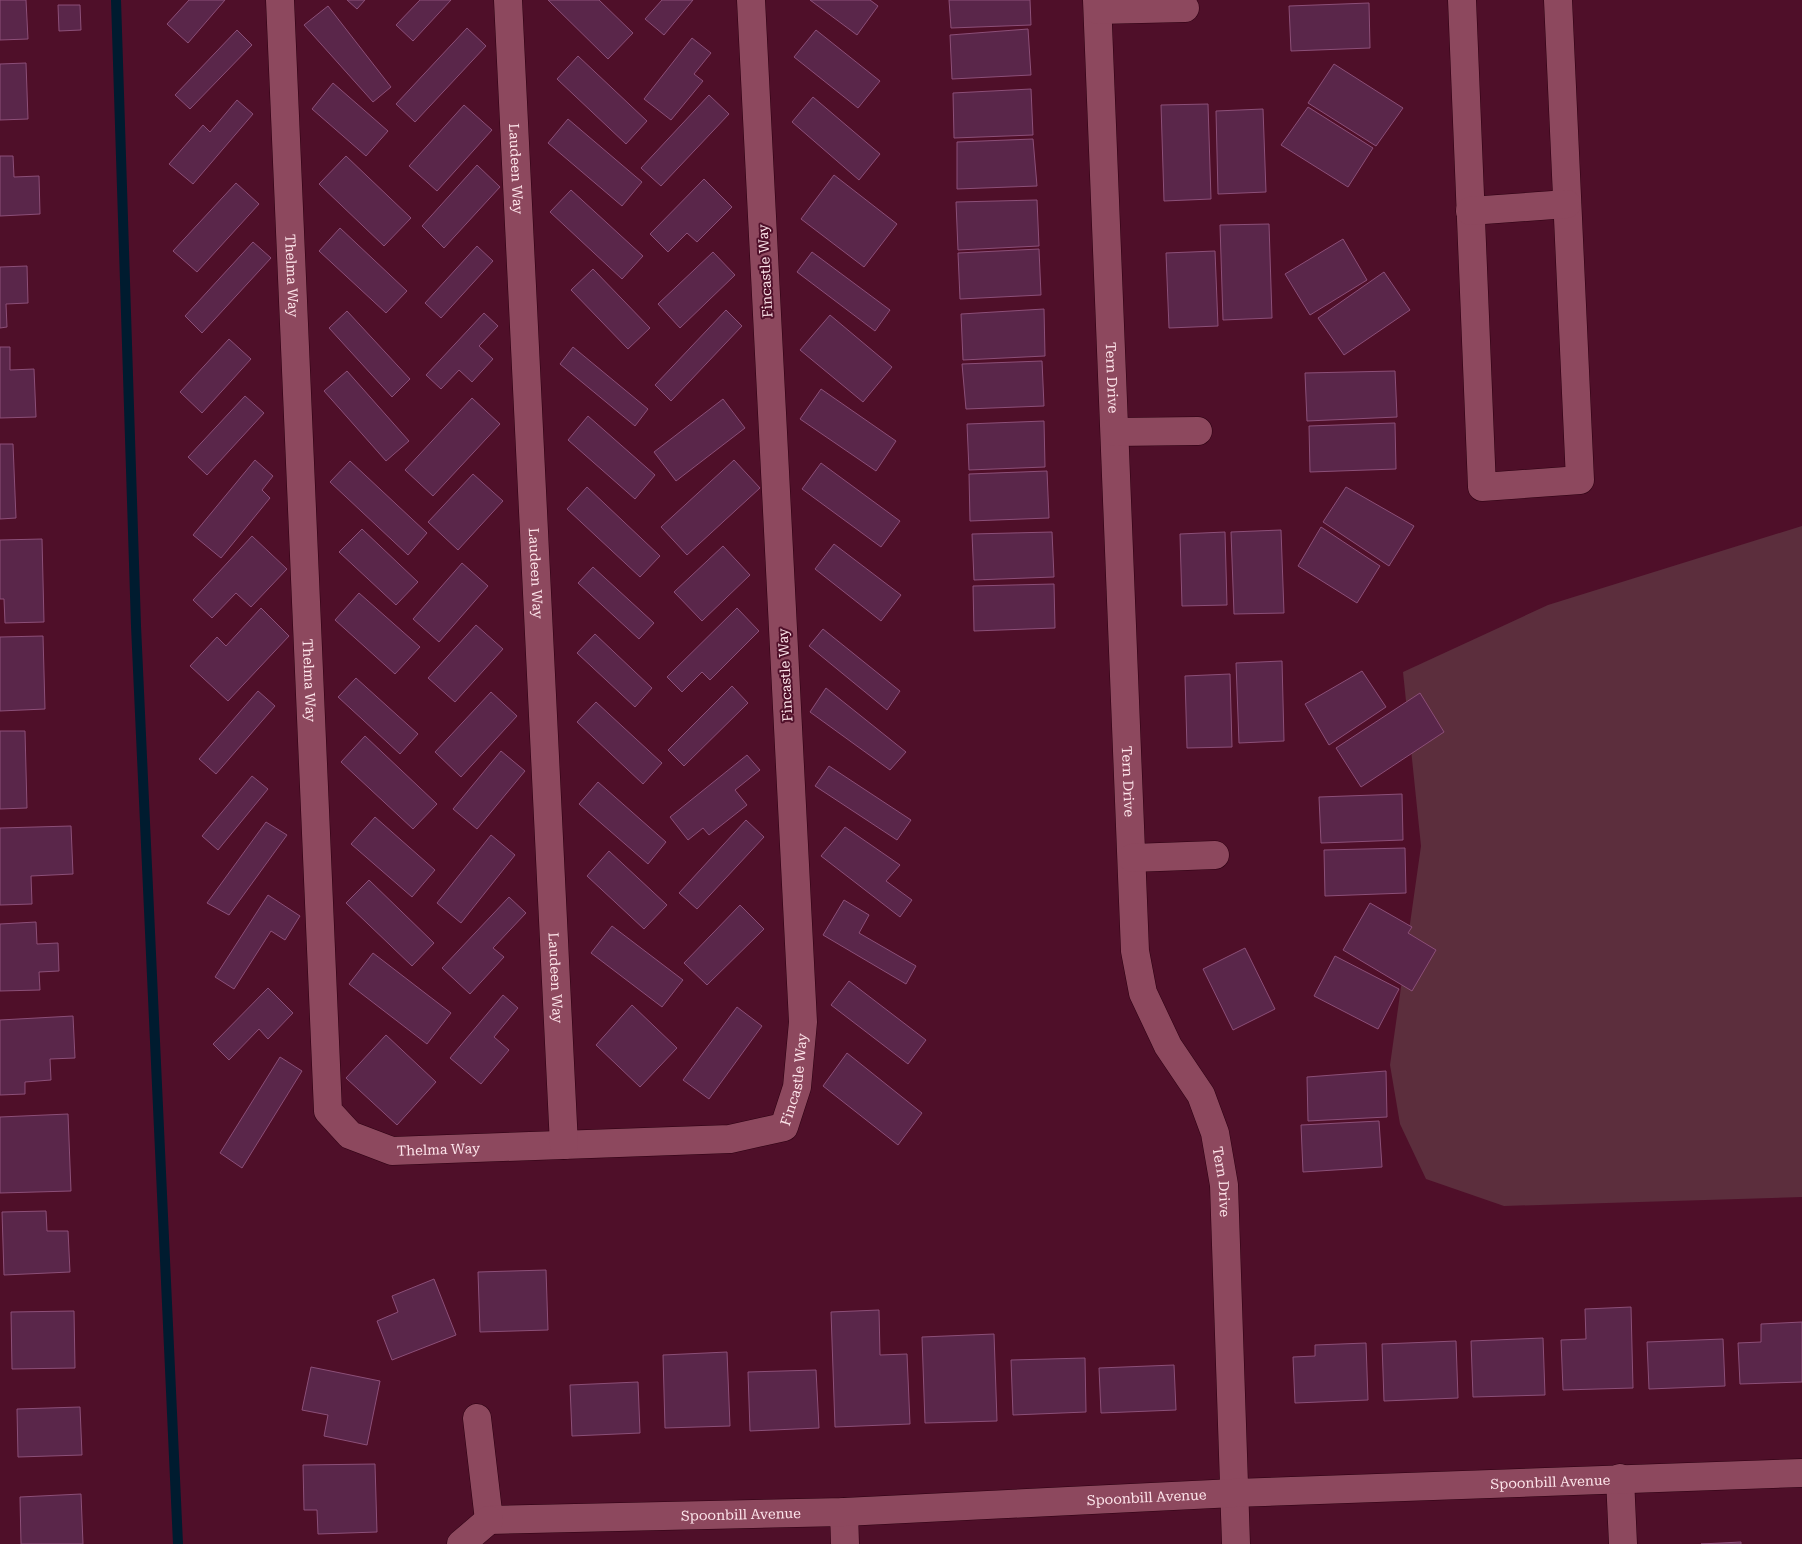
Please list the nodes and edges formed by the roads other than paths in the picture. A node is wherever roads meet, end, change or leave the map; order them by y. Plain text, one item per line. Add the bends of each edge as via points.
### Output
1 (280, 0) edge
2 (508, 0) edge
3 (751, 0) edge
4 (1462, 0) edge
5 (1558, 0) edge
6 (1097, 5) edge
7 (1185, 8) dead end
8 (1567, 204) junction
9 (1470, 211) junction
10 (1198, 431) dead end
11 (1114, 432) junction
12 (1215, 855) dead end
13 (1132, 858) junction
14 (564, 1145) junction
15 (477, 1418) dead end
16 (1802, 1473) edge
17 (1620, 1478) junction
18 (1234, 1492) junction
19 (844, 1512) junction
20 (489, 1520) junction
21 (461, 1544) edge
22 (845, 1544) edge
23 (1236, 1544) edge
24 (1623, 1544) edge

1 - 14 street, Thelma Way via 328,1111 350,1135 392,1152
2 - 14 street, Laudeen Way
3 - 14 street, Fincastle Way via 803,1022 798,1087 784,1127 730,1139
4 - 9 street
5 - 8 street
6 - 7 street
6 - 11 street, Tern Drive
8 - 9 street
8 - 9 street via 1580,480 1482,487
10 - 11 street
11 - 13 street, Tern Drive
12 - 13 street
13 - 18 street, Tern Drive via 1135,951 1143,993 1168,1046 1201,1095 1215,1133 1224,1186
15 - 20 street
16 - 17 street, Spoonbill Avenue
17 - 18 street, Spoonbill Avenue
17 - 24 street
18 - 19 street, Spoonbill Avenue
18 - 23 street, Tern Drive
19 - 20 street, Spoonbill Avenue
19 - 22 street
20 - 21 street

